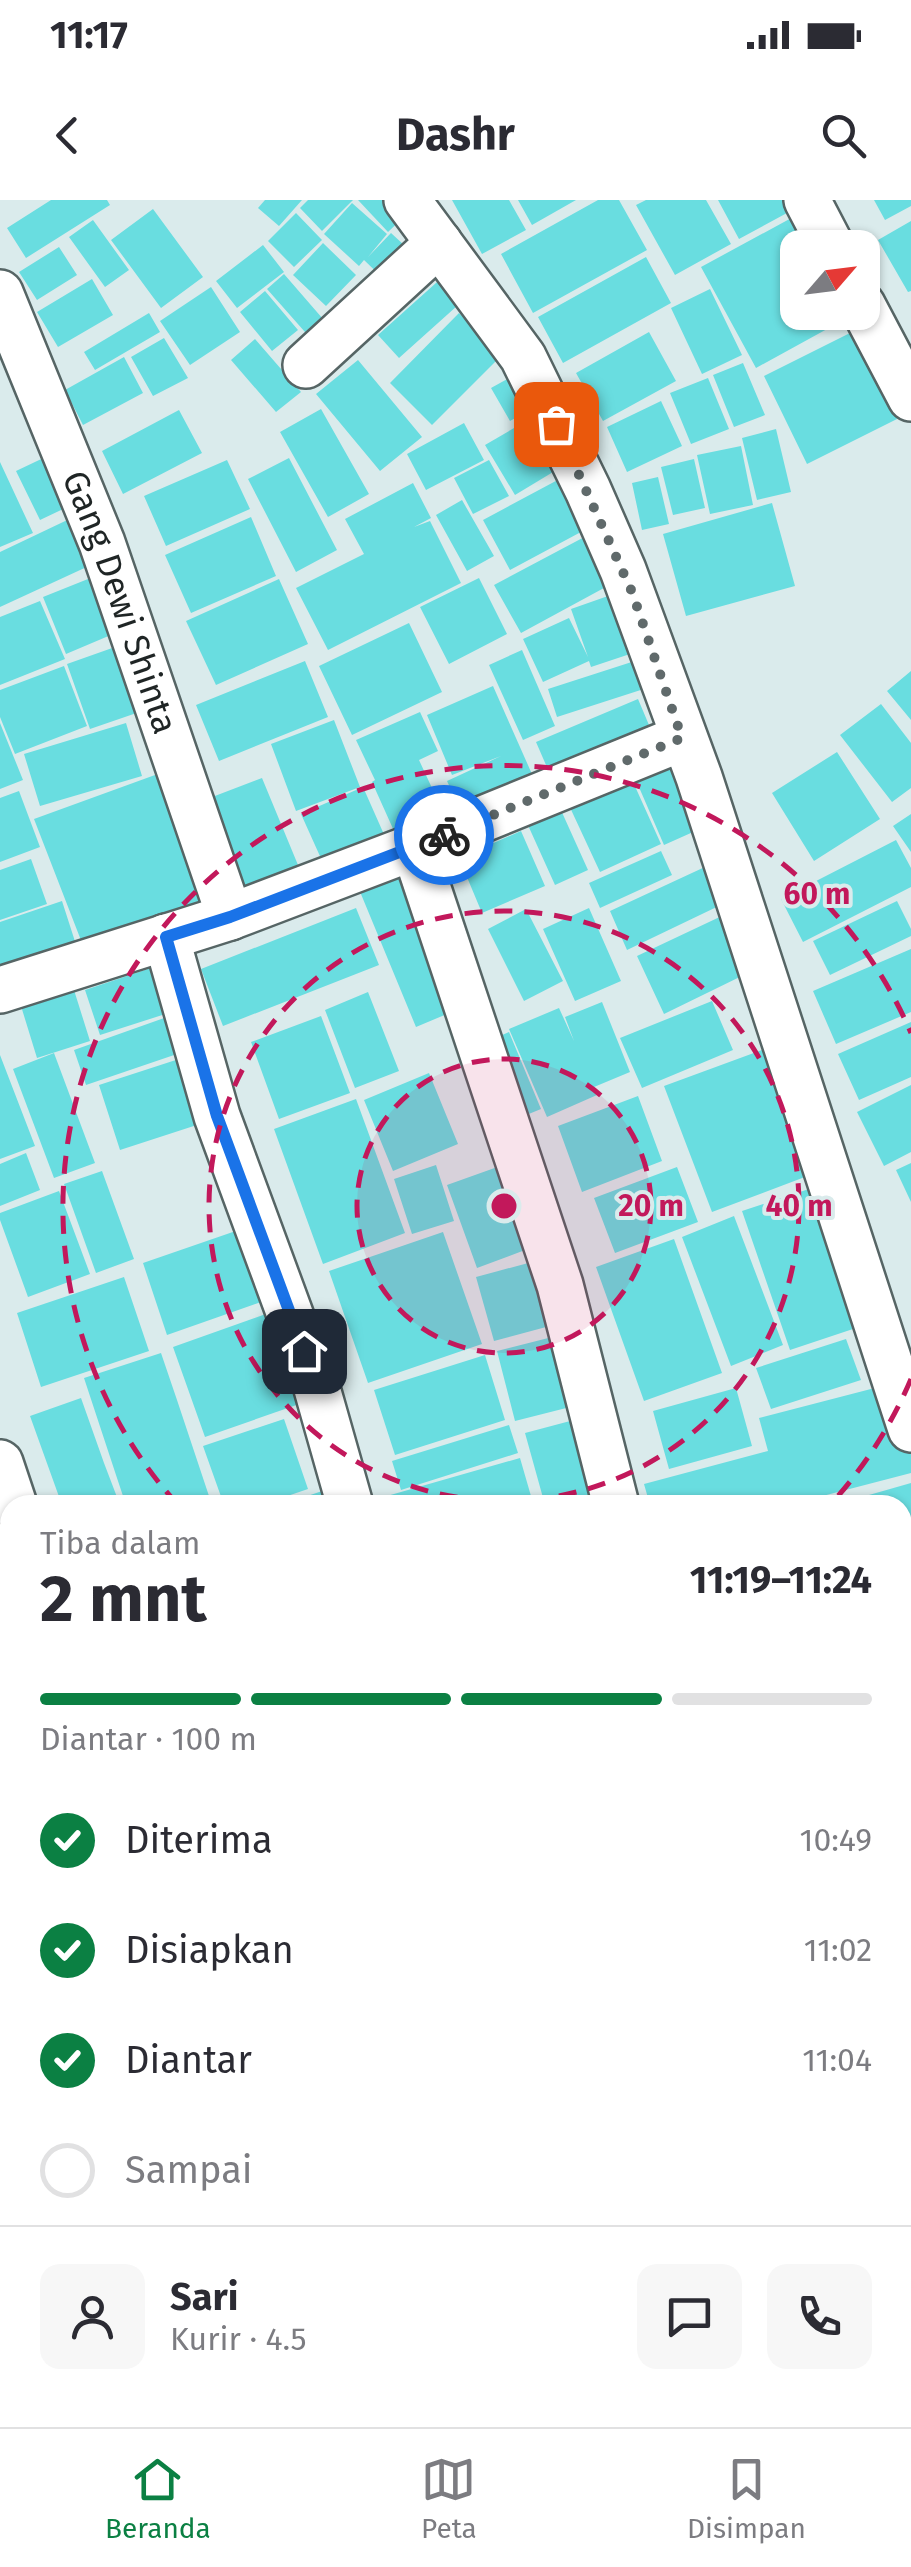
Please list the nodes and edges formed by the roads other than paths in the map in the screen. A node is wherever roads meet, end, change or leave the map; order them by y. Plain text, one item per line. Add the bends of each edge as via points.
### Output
1 (407, 200) edge
2 (807, 200) edge
3 (823, 230) edge
4 (439, 243) junction
5 (0, 293) edge
6 (875, 330) edge
7 (306, 365) dead end
8 (911, 398) edge
9 (682, 738) junction
10 (414, 847) junction
11 (230, 917) junction
12 (166, 937) junction
13 (0, 990) edge
14 (911, 1429) edge
15 (0, 1463) edge
16 (11, 1495) edge
17 (347, 1495) edge
18 (613, 1495) edge

1 - 4 street
2 - 3 street
4 - 7 street
4 - 9 street via 522,357 556,424 635,599
5 - 11 street, Gang Dewi Shinta via 102,543
6 - 8 street
9 - 10 street
9 - 14 street
10 - 11 street
10 - 18 street via 560,1285
11 - 12 street
12 - 13 street
12 - 17 street via 217,1116 316,1385
15 - 16 street

